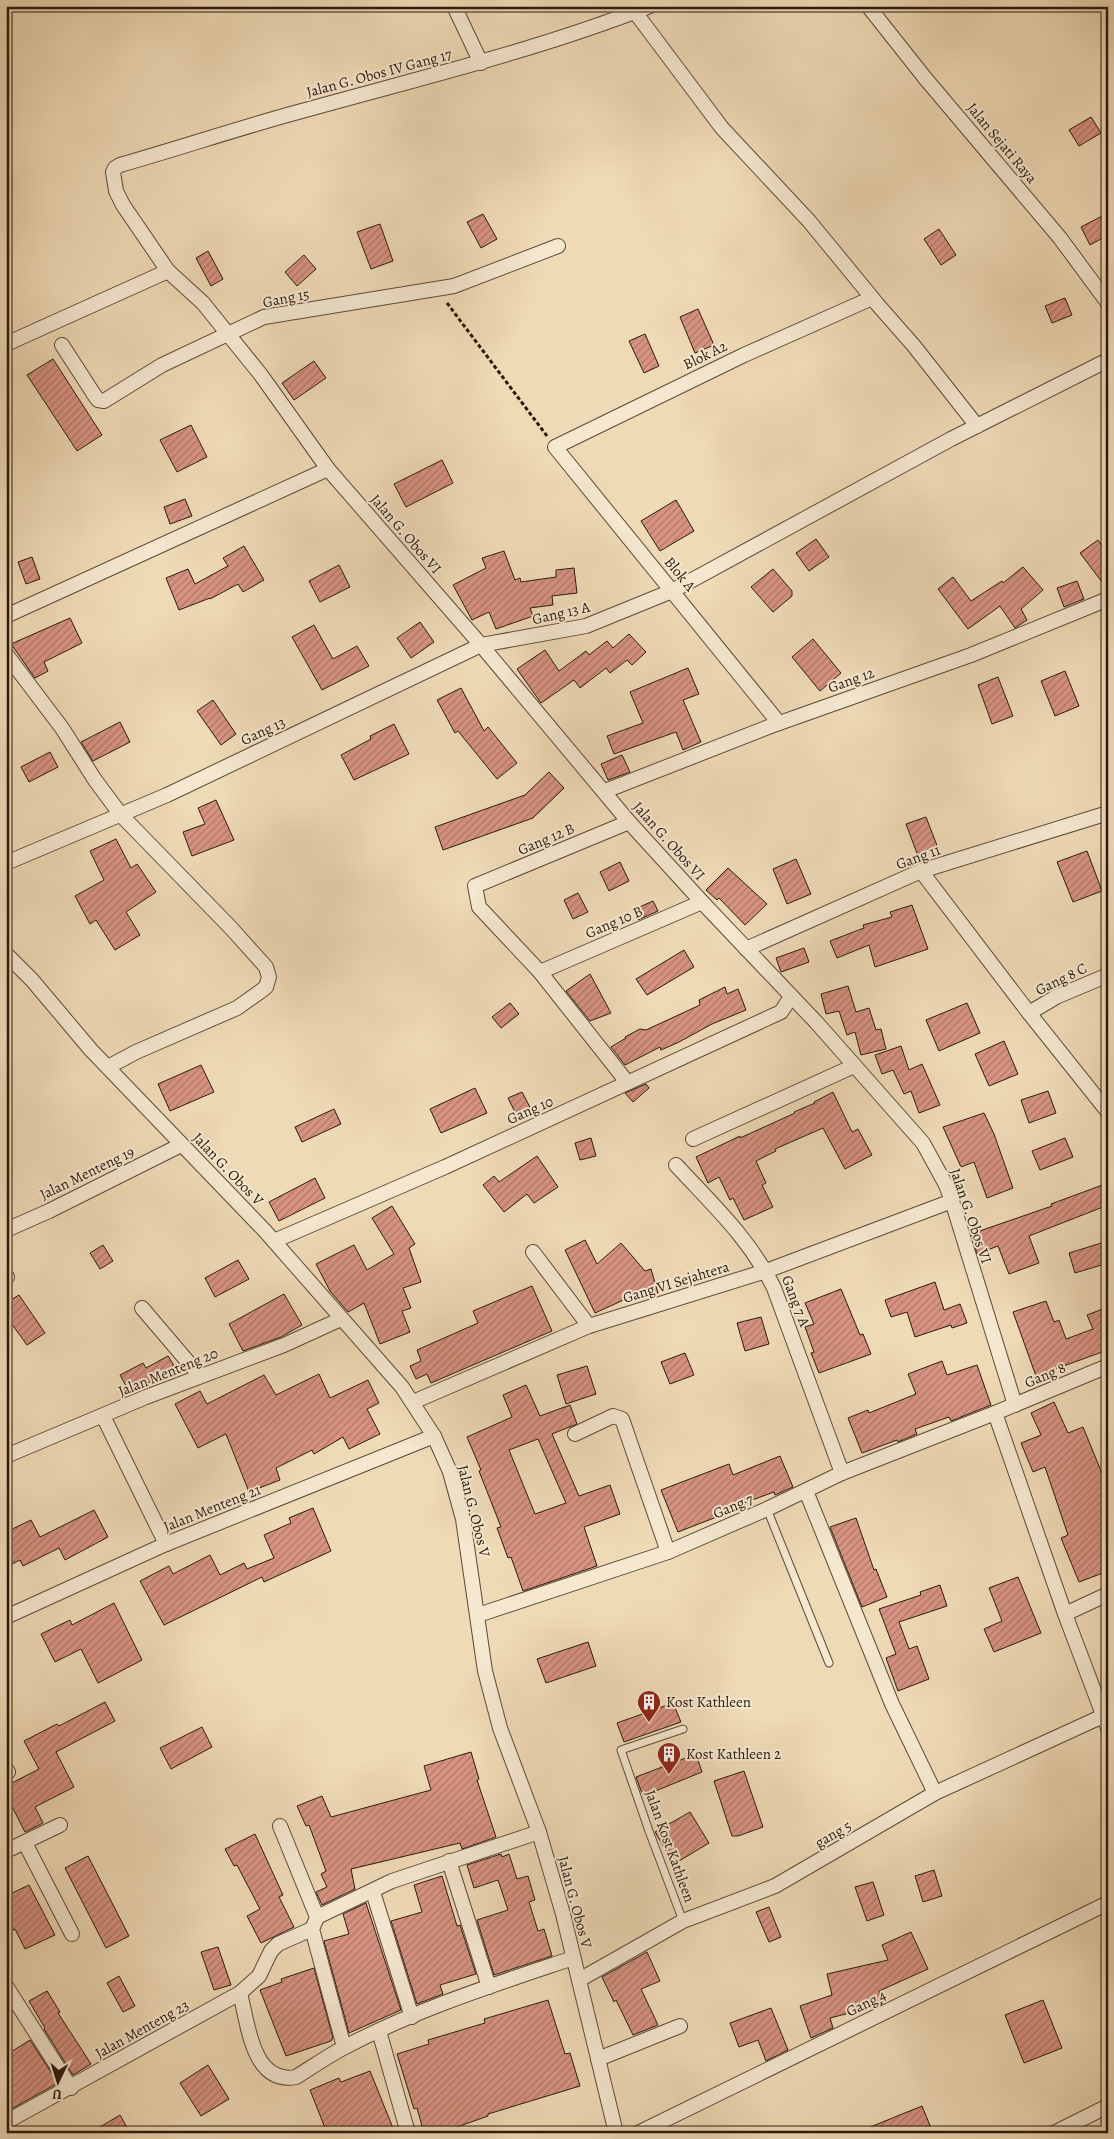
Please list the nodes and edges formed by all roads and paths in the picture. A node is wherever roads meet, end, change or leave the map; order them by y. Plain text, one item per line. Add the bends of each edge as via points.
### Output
1 (454, 6) edge
2 (650, 6) edge
3 (868, 6) edge
4 (635, 12) junction
5 (480, 63) junction
6 (115, 168) joint
7 (558, 246) dead end
8 (168, 271) junction
9 (437, 289) junction
10 (872, 298) junction
11 (1108, 303) edge
12 (228, 335) junction
13 (6, 344) edge
14 (62, 345) dead end
15 (1108, 360) edge
16 (977, 426) junction
17 (555, 447) junction
18 (328, 469) junction
19 (672, 591) junction
20 (1108, 599) edge
21 (6, 616) edge
22 (481, 646) junction
23 (6, 654) edge
24 (778, 723) junction
25 (605, 791) junction
26 (1108, 813) edge
27 (121, 815) junction
28 (629, 822) junction
29 (6, 863) edge
30 (921, 871) junction
31 (702, 902) junction
32 (746, 949) junction
33 (6, 954) edge
34 (540, 972) junction
35 (1108, 975) edge
36 (791, 997) junction
37 (1029, 1013) junction
38 (854, 1066) junction
39 (108, 1067) junction
40 (627, 1082) junction
41 (1108, 1112) edge
42 (693, 1139) dead end
43 (182, 1144) junction
44 (676, 1165) dead end
45 (952, 1201) junction
46 (6, 1230) edge
47 (274, 1241) junction
48 (533, 1252) dead end
49 (766, 1271) junction
50 (142, 1308) dead end
51 (341, 1319) junction
52 (589, 1326) junction
53 (1108, 1366) edge
54 (200, 1376) junction
55 (413, 1402) junction
56 (1015, 1405) junction
57 (995, 1413) junction
58 (103, 1416) junction
59 (575, 1434) dead end
60 (434, 1436) junction
61 (6, 1456) edge
62 (842, 1473) junction
63 (806, 1491) junction
64 (767, 1509) junction
65 (166, 1544) junction
66 (668, 1552) junction
67 (1108, 1594) edge
68 (1065, 1614) junction
69 (478, 1615) junction
70 (6, 1617) edge
71 (829, 1663) dead end
72 (1106, 1722) edge
73 (683, 1729) dead end
74 (935, 1794) junction
75 (60, 1825) dead end
76 (280, 1826) dead end
77 (539, 1832) junction
78 (25, 1843) junction
79 (6, 1851) edge
80 (449, 1861) junction
81 (373, 1892) junction
82 (1108, 1903) edge
83 (683, 1921) junction
84 (314, 1923) junction
85 (72, 1934) dead end
86 (573, 1958) junction
87 (579, 1980) junction
88 (6, 1986) edge
89 (488, 1986) junction
90 (240, 1993) junction
91 (412, 2017) junction
92 (680, 2026) dead end
93 (379, 2031) junction
94 (344, 2047) junction
95 (598, 2060) junction
96 (71, 2088) junction
97 (1108, 2106) edge
98 (7, 2120) edge
99 (408, 2133) edge
100 (616, 2133) edge
101 (638, 2133) edge
102 (1054, 2133) edge

1 - 5 street
2 - 4 street, Jalan G. Obos IV Gang 17
3 - 11 street, Jalan Sejati Raya via 1060,238
4 - 5 street, Jalan G. Obos IV Gang 17
4 - 10 street via 722,128 809,220
5 - 6 street, Jalan G. Obos IV Gang 17 via 297,112
6 - 8 street, Jalan G. Obos VI via 114,185 119,198
7 - 9 street, Gang 15 via 454,286
8 - 12 street, Jalan G. Obos VI via 203,304
8 - 13 street
9 - 12 street, Gang 15 via 264,317
9 - 17 path
10 - 16 street
10 - 17 street, Blok A2 via 744,355
12 - 14 street, Gang 15 via 162,365 104,401 95,396
12 - 18 street, Jalan G. Obos VI via 261,375
15 - 16 street, Gang 13 A
16 - 19 street, Gang 13 A
17 - 19 street, Blok A
18 - 21 street
18 - 22 street, Jalan G. Obos VI
19 - 22 street, Gang 13 A via 586,626
19 - 24 street, Blok A
20 - 24 street, Gang 12 via 971,655
22 - 25 street, Jalan G. Obos VI
22 - 27 street, Gang 13
23 - 27 street via 62,728
24 - 25 street, Gang 12
25 - 28 street, Jalan G. Obos VI
26 - 30 street, Gang 11
27 - 29 street, Gang 13
27 - 39 street via 231,928 266,968 269,977 261,992 237,1008
28 - 31 street, Jalan G. Obos VI
28 - 34 street, Gang 12 B via 475,886 480,907
30 - 32 street, Gang 11
30 - 37 street
31 - 32 street, Jalan G. Obos VI
31 - 34 street, Gang 10 B
32 - 36 street, Jalan G. Obos VI
33 - 39 street, Jalan G. Obos V
34 - 40 street
35 - 37 street, Gang 8 C
36 - 38 street, Jalan G. Obos VI
36 - 40 street, Gang 10 via 781,1012
37 - 41 street
38 - 42 street
38 - 45 street, Jalan G. Obos VI via 923,1143
39 - 43 street, Jalan G. Obos V
40 - 47 street, Gang 10 via 446,1167
43 - 46 street, Jalan Menteng 19
43 - 47 street, Jalan G. Obos V
44 - 49 street, Gang 7 A via 744,1237
45 - 49 street, Gang VI Sejahtera
45 - 56 street, Jalan G. Obos VI
47 - 51 street, Jalan G. Obos V
48 - 52 street
49 - 52 street, Gang VI Sejahtera
49 - 62 street, Gang 7 A
50 - 54 street
51 - 54 street, Jalan Menteng 20 via 284,1345
51 - 55 street, Jalan G. Obos V
52 - 55 street, Gang VI Sejahtera
53 - 56 street, Gang 8
54 - 58 street, Jalan Menteng 20
55 - 60 street, Jalan G. Obos V
56 - 57 street, Gang 8
57 - 62 street, Gang 7
57 - 68 street
58 - 61 street, Jalan Menteng 20
58 - 65 street
59 - 66 street via 609,1417 622,1419
60 - 65 street, Jalan Menteng 21
60 - 69 street, Jalan G. Obos V via 450,1472 463,1519
62 - 63 street, Gang 7
63 - 64 street, Gang 7
63 - 74 street via 892,1704
64 - 66 street, Gang 7
64 - 71 lane
65 - 70 street, Jalan Menteng 21
66 - 69 street, Gang 7
67 - 68 street
68 - 72 street
69 - 77 street, Jalan G. Obos V via 485,1671 500,1728
72 - 74 street, gang 5
73 - 83 lane, Jalan Kost Kathleen via 621,1750
74 - 83 street, gang 5 via 776,1886
75 - 78 street
76 - 84 street
77 - 80 street, Jalan Menteng 23
77 - 86 street, Jalan G. Obos V
78 - 79 street
78 - 85 street
80 - 81 street, Jalan Menteng 23 via 392,1881
80 - 89 street
81 - 84 street, Jalan Menteng 23
81 - 91 street
82 - 101 street, Gang 4
83 - 87 street, gang 5
84 - 90 street, Jalan Menteng 23 via 278,1944 259,1976
84 - 94 street
86 - 87 street, Jalan G. Obos V
86 - 89 street
87 - 95 street, Jalan G. Obos V
88 - 96 street
89 - 91 street
90 - 94 street via 255,2051 267,2071 282,2078 296,2077
90 - 96 street, Jalan Menteng 23
91 - 93 street
92 - 95 street
93 - 94 street
93 - 99 street
95 - 100 street, Jalan G. Obos V
96 - 98 street, Jalan Menteng 23
97 - 102 street

